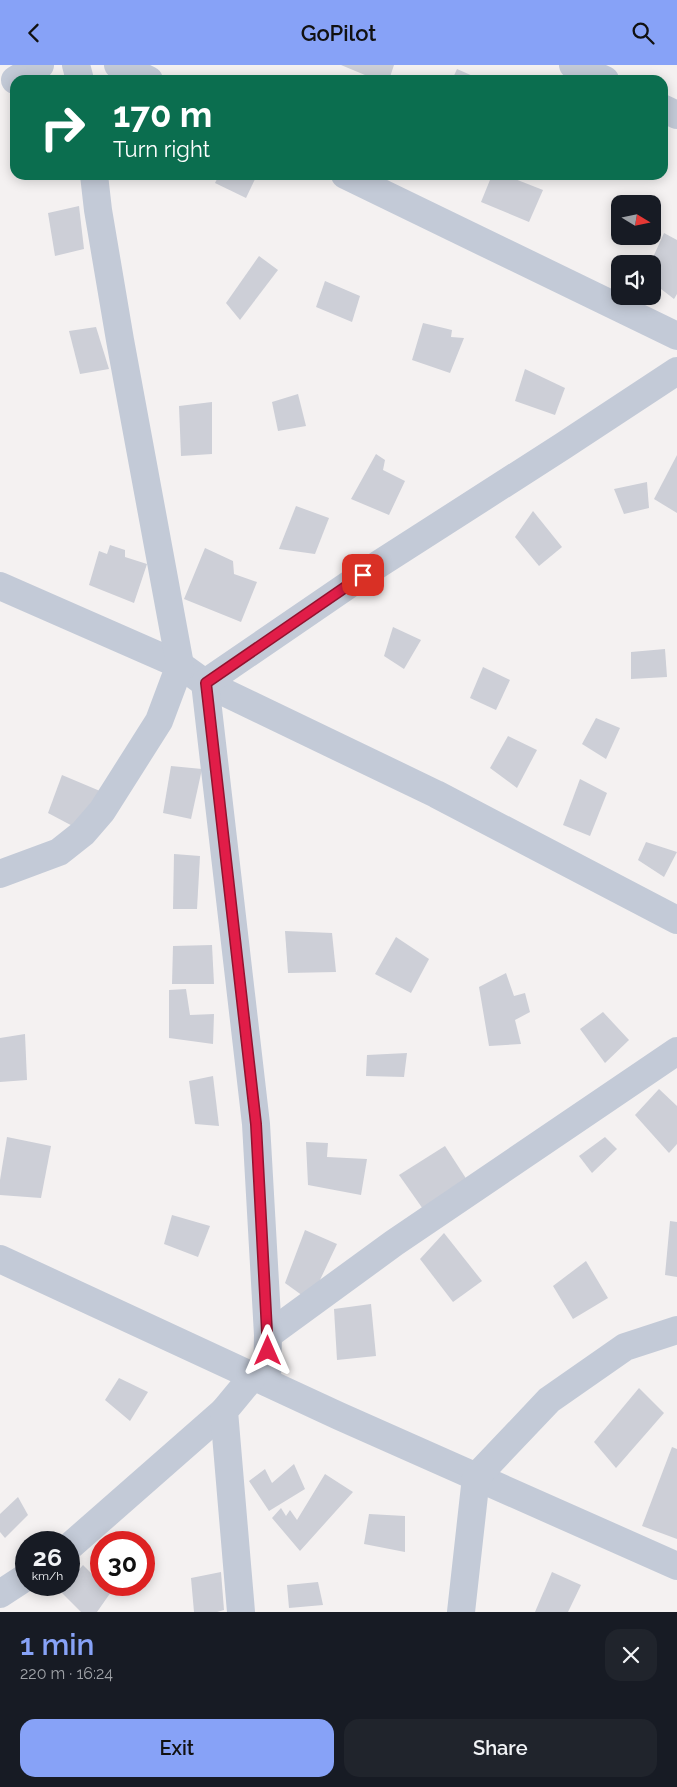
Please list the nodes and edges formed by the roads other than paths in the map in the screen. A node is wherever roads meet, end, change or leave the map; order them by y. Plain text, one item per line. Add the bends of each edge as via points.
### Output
1 (40, 65) edge
2 (118, 65) edge
3 (573, 65) edge
4 (23, 75) edge
5 (139, 75) edge
6 (594, 75) edge
7 (95, 180) edge
8 (355, 180) edge
9 (677, 336) edge
10 (677, 371) edge
11 (0, 586) edge
12 (180, 665) junction
13 (206, 683) junction
14 (0, 874) edge
15 (677, 920) edge
16 (677, 1051) edge
17 (0, 1259) edge
18 (677, 1330) edge
19 (268, 1335) junction
20 (260, 1379) junction
21 (224, 1411) junction
22 (476, 1477) junction
23 (80, 1537) edge
24 (677, 1566) edge
25 (15, 1585) edge
26 (0, 1595) edge
27 (240, 1612) edge
28 (461, 1612) edge

1 - 4 street
2 - 5 street
3 - 6 street
7 - 12 street via 120,340
8 - 9 street
10 - 13 street via 379,564
11 - 12 street
12 - 13 street
12 - 14 street via 159,721 102,811 83,833 59,852
13 - 15 street via 436,795
13 - 19 street via 256,1124
16 - 19 street via 394,1243
17 - 20 street
18 - 22 street via 625,1347 549,1400
19 - 20 street
20 - 21 street
20 - 22 street
21 - 23 street
21 - 27 street
22 - 24 street
22 - 28 street
25 - 26 street

